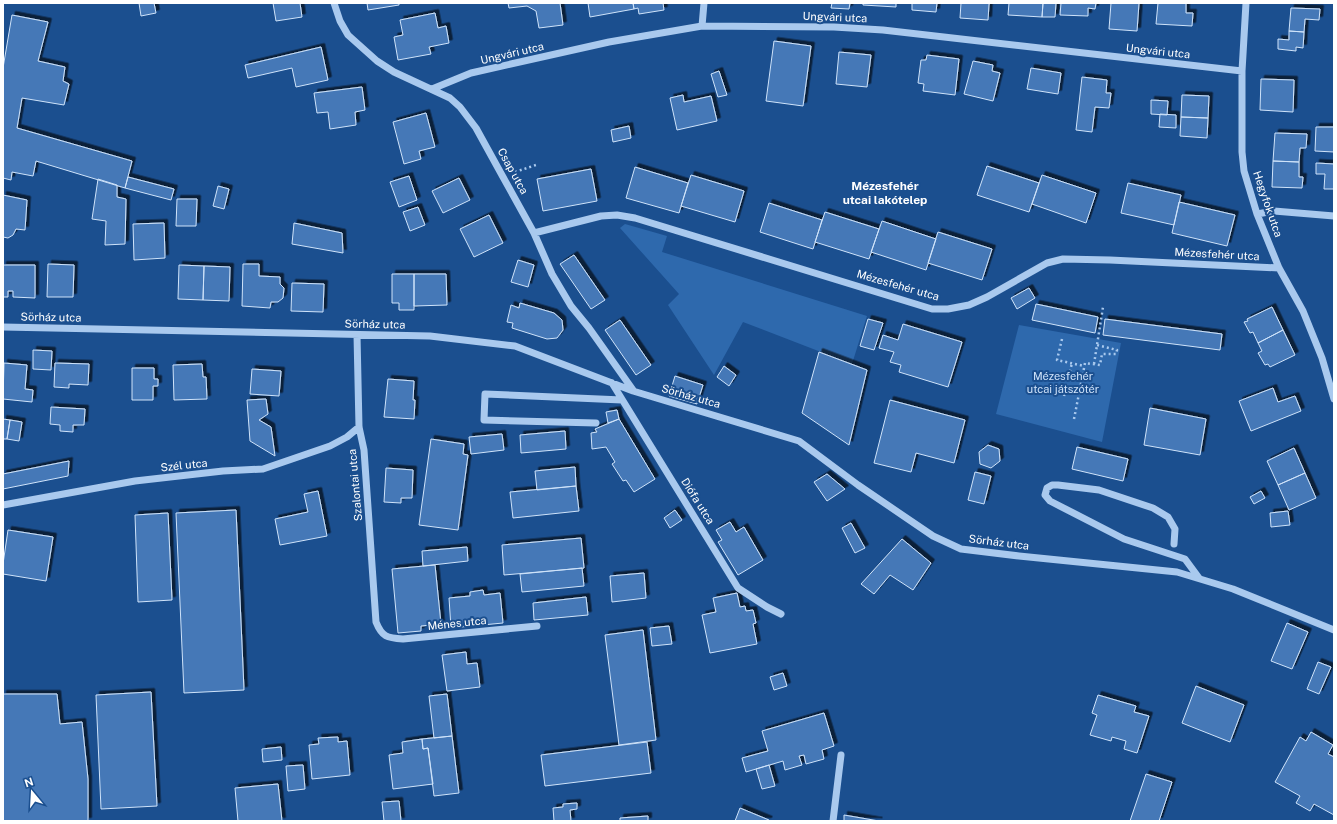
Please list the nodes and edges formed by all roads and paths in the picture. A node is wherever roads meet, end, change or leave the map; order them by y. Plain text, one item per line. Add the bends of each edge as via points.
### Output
1 (334, 3) edge
2 (704, 3) edge
3 (1246, 3) edge
4 (702, 26) junction
5 (1242, 71) junction
6 (432, 89) junction
7 (536, 165) dead end
8 (503, 177) junction
9 (1258, 214) junction
10 (1334, 216) edge
11 (534, 232) junction
12 (1279, 268) junction
13 (1103, 307) dead end
14 (3, 327) edge
15 (357, 335) junction
16 (1062, 339) dead end
17 (1097, 345) junction
18 (1072, 363) junction
19 (1094, 364) junction
20 (1084, 366) junction
21 (612, 383) junction
22 (633, 391) junction
23 (1064, 396) dead end
24 (1334, 399) edge
25 (622, 400) junction
26 (1074, 419) dead end
27 (596, 423) dead end
28 (360, 427) junction
29 (3, 505) edge
30 (1174, 544) dead end
31 (1199, 578) junction
32 (781, 614) dead end
33 (537, 626) dead end
34 (1334, 630) edge
35 (380, 632) joint
36 (841, 754) dead end
37 (833, 821) edge

1 - 6 street, Csap utca via 348,35 377,61 394,72
2 - 4 street
3 - 5 street, Hegyfok utca
4 - 5 street, Ungvári utca via 883,30
4 - 6 street, Ungvári utca via 609,42 470,73
5 - 9 street, Hegyfok utca via 1244,171
6 - 8 street, Csap utca via 450,98 460,107 476,128
7 - 8 path
8 - 11 street, Csap utca
9 - 10 street via 1274,211
9 - 12 street, Hegyfok utca
11 - 12 street, Mézesfehér utca via 601,216 635,218 932,308 948,309 987,298 1047,263 1063,259
11 - 22 street, Csap utca via 552,274 571,306
12 - 24 street, Hegyfok utca via 1303,311 1322,358
13 - 17 path
14 - 15 street, Sörház utca
15 - 21 street, Sörház utca via 430,336 515,346
15 - 28 street, Szalontai utca
16 - 18 path via 1057,360
17 - 19 path
17 - 19 path via 1117,350 1116,354 1102,354 1100,365
18 - 20 path
18 - 23 path
19 - 20 path via 1085,363
20 - 26 path
21 - 22 street, Sörház utca
21 - 25 street, Diófa utca
22 - 31 street, Sörház utca via 799,441 933,536 961,548 1177,572
25 - 27 street via 485,394 484,420
25 - 32 street, Diófa utca via 738,588
28 - 29 street, Szél utca via 330,446 263,469 135,481
28 - 35 street, Szalontai utca via 364,450 376,622
30 - 31 street via 1175,529 1168,517 1153,508 1099,490 1058,485 1046,488 1045,495 1050,501 1124,539 1186,559
31 - 34 street, Sörház utca via 1234,589
33 - 35 street, Ménes utca via 403,640 390,638
36 - 37 street

